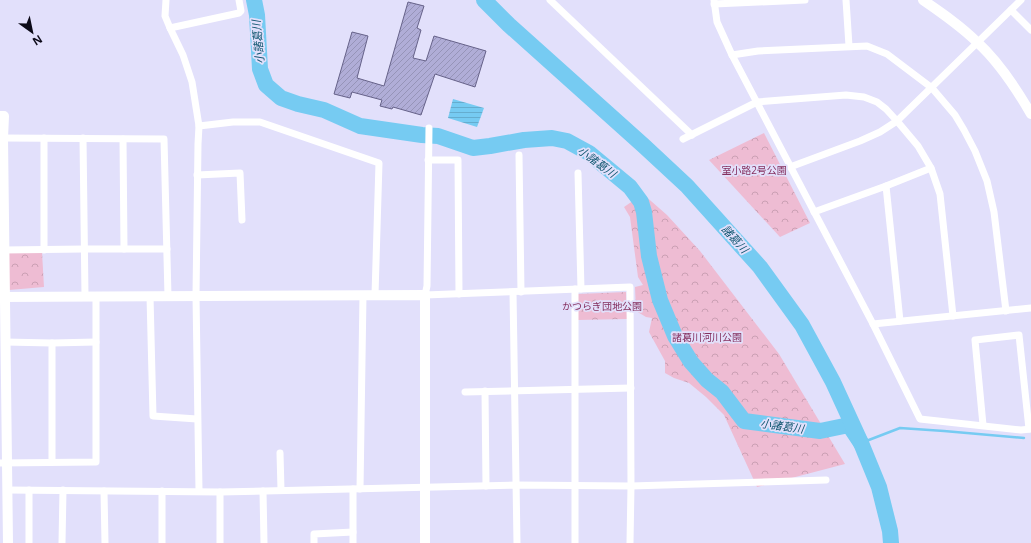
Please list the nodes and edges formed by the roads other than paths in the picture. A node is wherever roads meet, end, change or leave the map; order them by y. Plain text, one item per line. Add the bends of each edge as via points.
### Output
1 (166, 0) edge
2 (239, 0) edge
3 (550, 0) edge
4 (805, 0) edge
5 (846, 0) edge
6 (923, 0) edge
7 (1021, 0) edge
8 (714, 2) edge
9 (1011, 10) junction
10 (170, 28) junction
11 (1031, 30) edge
12 (978, 42) junction
13 (849, 46) junction
14 (732, 55) junction
15 (932, 88) junction
16 (757, 102) junction
17 (1031, 114) edge
18 (0, 116) edge
19 (897, 121) junction
20 (199, 126) junction
21 (429, 128) dead end
22 (692, 135) junction
23 (3, 138) junction
24 (44, 138) junction
25 (83, 138) junction
26 (123, 139) junction
27 (683, 139) dead end
28 (519, 155) dead end
29 (428, 160) junction
30 (790, 167) junction
31 (931, 168) junction
32 (578, 173) dead end
33 (197, 175) junction
34 (886, 186) junction
35 (814, 212) junction
36 (242, 220) dead end
37 (84, 249) junction
38 (124, 249) junction
39 (167, 249) junction
40 (4, 250) junction
41 (44, 250) junction
42 (578, 289) junction
43 (513, 292) junction
44 (521, 292) junction
45 (459, 294) junction
46 (363, 295) junction
47 (375, 295) junction
48 (425, 295) junction
49 (85, 296) junction
50 (96, 296) junction
51 (150, 296) junction
52 (168, 296) junction
53 (196, 296) junction
54 (2, 297) edge
55 (1031, 308) edge
56 (1006, 311) junction
57 (953, 316) junction
58 (900, 321) junction
59 (873, 324) junction
60 (3, 332) edge
61 (5, 342) junction
62 (96, 342) junction
63 (52, 343) junction
64 (3, 379) edge
65 (631, 388) junction
66 (574, 390) junction
67 (485, 391) junction
68 (514, 391) junction
69 (465, 392) dead end
70 (197, 419) junction
71 (983, 425) junction
72 (1030, 429) edge
73 (280, 453) dead end
74 (52, 462) junction
75 (3, 463) edge
76 (826, 480) dead end
77 (516, 485) junction
78 (486, 486) junction
79 (574, 486) junction
80 (631, 486) junction
81 (425, 488) junction
82 (357, 489) junction
83 (7, 490) junction
84 (29, 490) junction
85 (62, 490) junction
86 (281, 490) junction
87 (104, 491) junction
88 (162, 491) junction
89 (199, 491) junction
90 (263, 491) junction
91 (220, 492) junction
92 (4, 515) edge
93 (353, 532) junction
94 (8, 543) edge
95 (29, 543) edge
96 (62, 543) edge
97 (104, 543) edge
98 (162, 543) edge
99 (220, 543) edge
100 (264, 543) edge
101 (314, 543) edge
102 (353, 543) edge
103 (425, 543) edge
104 (517, 543) edge
105 (575, 543) edge
106 (630, 543) edge

1 - 10 street via 165,16
2 - 10 street via 239,13
3 - 22 street
4 - 8 street
5 - 13 street
6 - 12 street
7 - 9 street
8 - 14 street via 717,22
9 - 11 street
9 - 12 street
10 - 20 street via 192,82
12 - 15 street
12 - 17 street via 998,64
13 - 14 street
13 - 15 street via 867,46 887,54
14 - 16 street
15 - 19 street
15 - 56 street via 964,130 987,181 994,212
16 - 19 street via 846,95 864,97 877,102
16 - 22 street
16 - 30 street
18 - 23 street via 4,116
19 - 30 street via 860,141
19 - 31 street via 918,146
20 - 33 street
20 - 47 street via 260,122 379,162
21 - 29 street
22 - 27 street
23 - 24 street
23 - 40 street
24 - 25 street
24 - 41 street
25 - 26 street
25 - 37 street
26 - 38 street
26 - 39 street via 164,139
28 - 44 street
29 - 45 street via 458,160
29 - 48 street
30 - 35 street
31 - 34 street
31 - 57 street via 940,194
32 - 42 street
33 - 36 street via 240,174
33 - 53 street
34 - 35 street
34 - 58 street
35 - 59 street
37 - 38 street
37 - 41 street
37 - 49 street
38 - 39 street
39 - 52 street
40 - 41 street
40 - 54 street
42 - 44 street
42 - 65 street via 630,287
42 - 66 street
43 - 44 street
43 - 45 street
43 - 68 street
45 - 48 street
46 - 47 street
46 - 53 street
46 - 82 street
47 - 48 street
48 - 81 street
49 - 50 street
49 - 54 street
50 - 51 street
50 - 62 street
51 - 52 street
51 - 70 street via 153,416
52 - 53 street
53 - 70 street
54 - 60 street
55 - 56 street
56 - 57 street
57 - 58 street
58 - 59 street
59 - 71 street via 920,419
60 - 61 street
61 - 63 street
61 - 64 street
62 - 63 street
62 - 74 street via 96,462
63 - 74 street
64 - 75 street
65 - 66 street
65 - 80 street
66 - 68 street
66 - 79 street
67 - 68 street
67 - 69 street
67 - 78 street
68 - 77 street
70 - 89 street
71 - 72 street
71 - 72 street via 975,340 1019,336
73 - 86 street
74 - 75 street
75 - 83 street
76 - 80 street
77 - 78 street
77 - 79 street
77 - 104 street
78 - 81 street
79 - 80 street
79 - 105 street
80 - 106 street
81 - 82 street
81 - 103 street
82 - 86 street
82 - 93 street
83 - 84 street
83 - 92 street
84 - 85 street
84 - 95 street
85 - 87 street
85 - 96 street
86 - 90 street
87 - 88 street
87 - 97 street
88 - 89 street
88 - 98 street
89 - 91 street
90 - 91 street
90 - 100 street
91 - 99 street
92 - 94 street
93 - 101 street via 314,534
93 - 102 street

